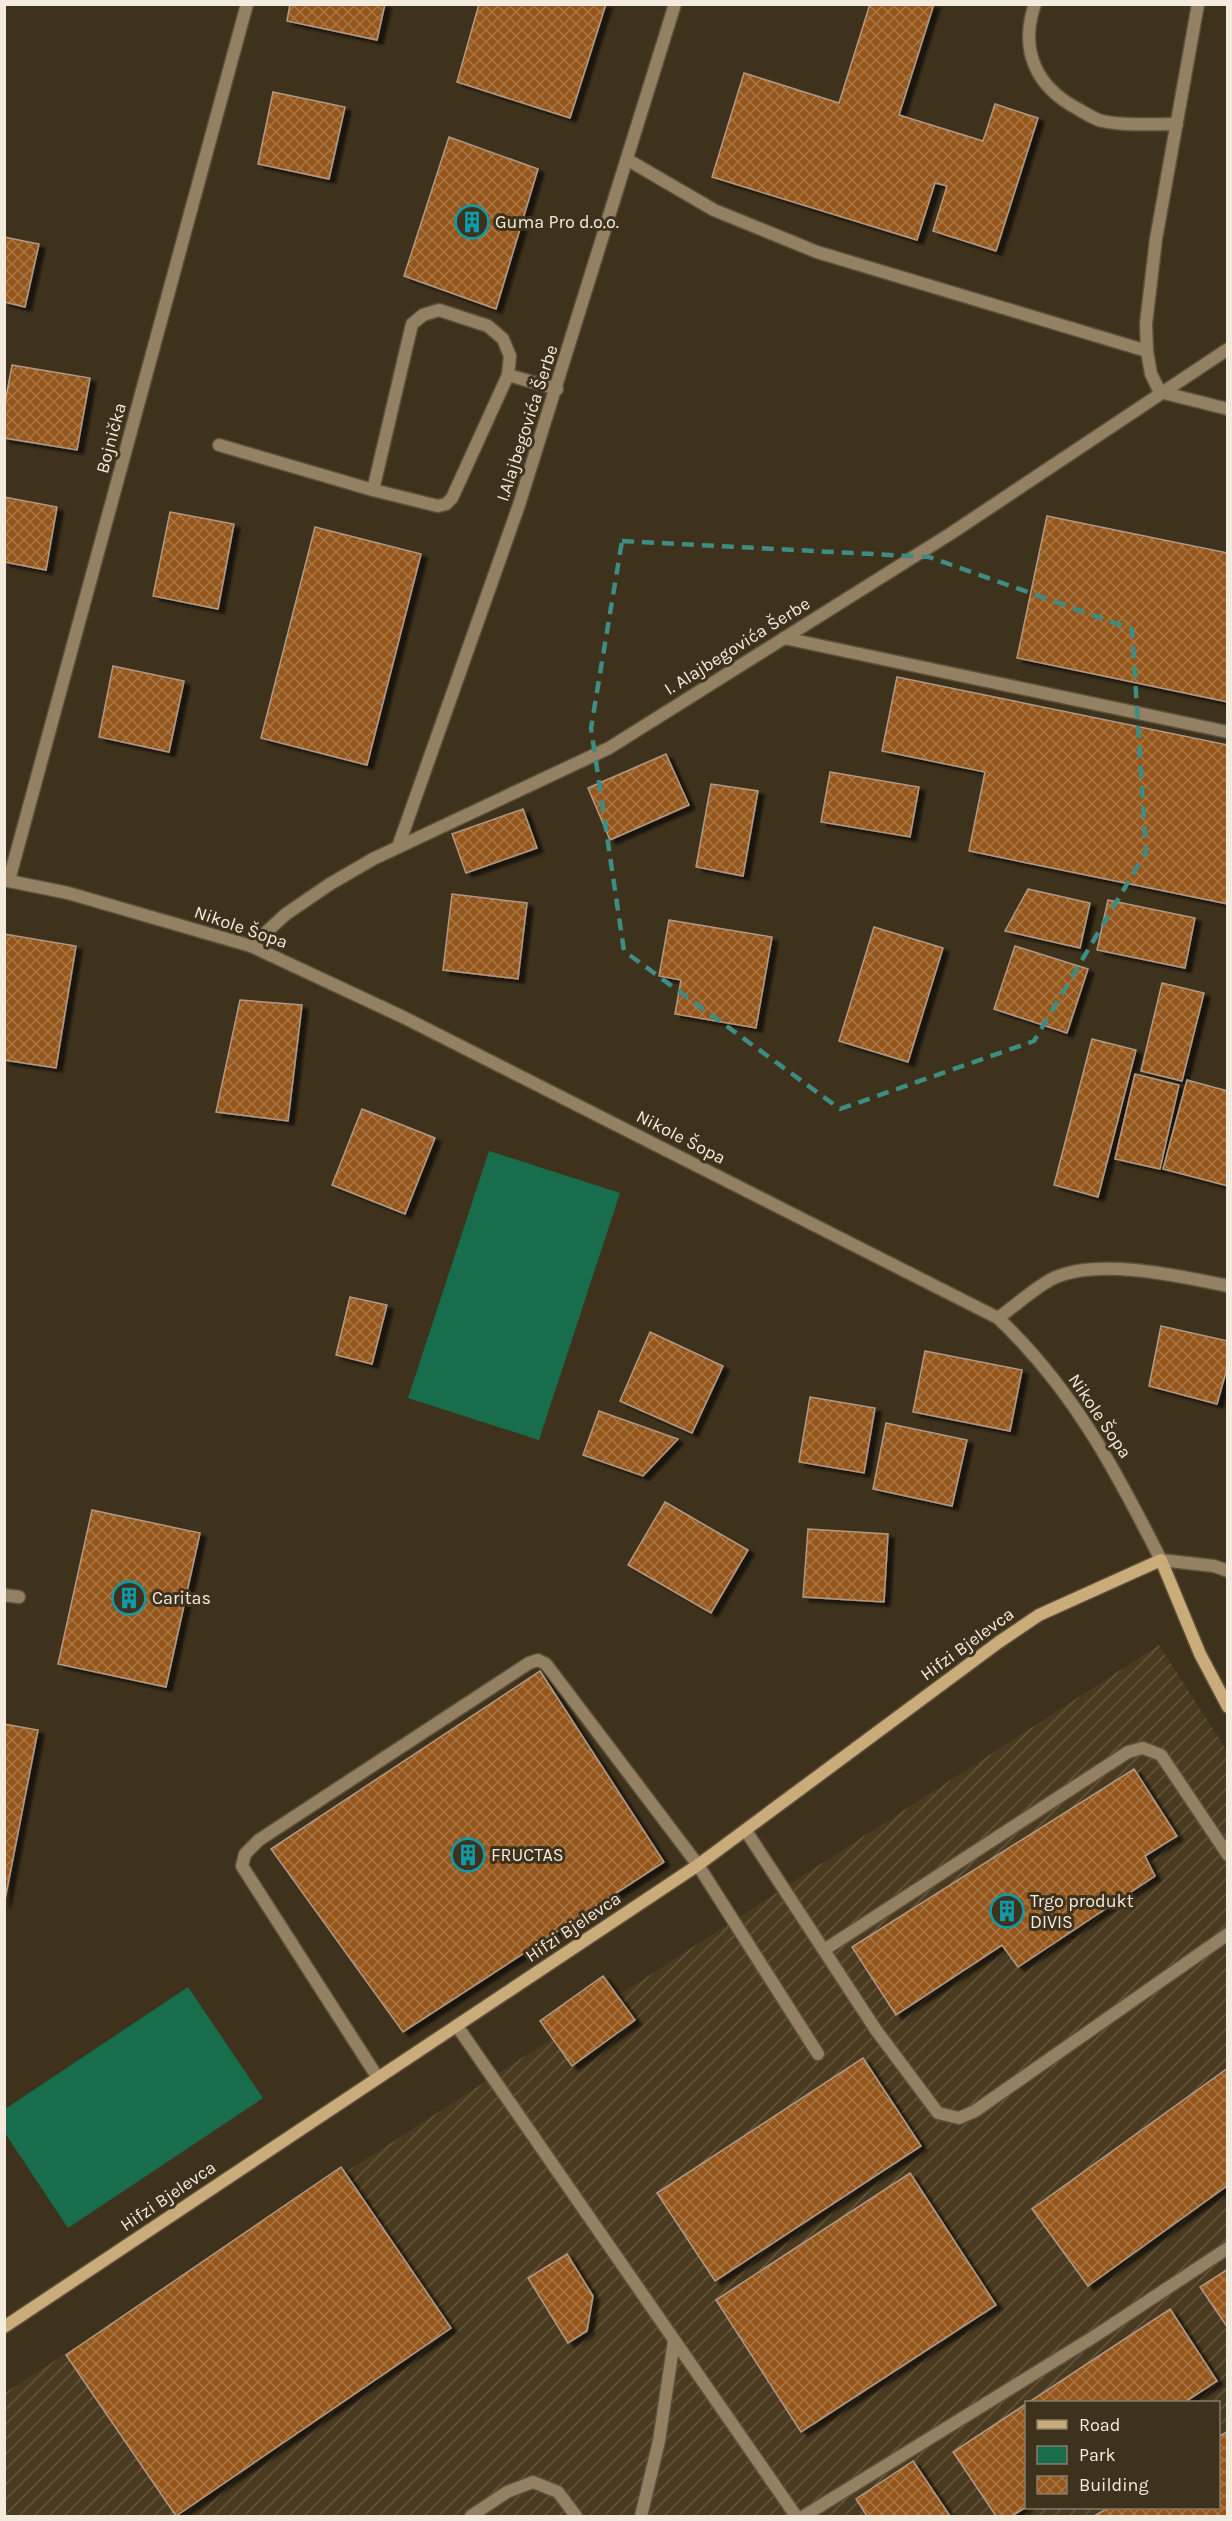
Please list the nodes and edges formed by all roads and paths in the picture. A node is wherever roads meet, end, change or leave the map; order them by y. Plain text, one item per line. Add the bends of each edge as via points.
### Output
1 (247, 4) edge
2 (675, 4) edge
3 (1035, 4) edge
4 (1198, 4) edge
5 (1177, 124) junction
6 (628, 160) junction
7 (1227, 349) edge
8 (1147, 351) junction
9 (508, 375) junction
10 (557, 389) junction
11 (1160, 392) junction
12 (1227, 410) edge
13 (219, 445) dead end
14 (373, 490) junction
15 (784, 638) junction
16 (1227, 732) edge
17 (398, 847) junction
18 (7, 880) edge
19 (251, 946) junction
20 (1227, 1286) edge
21 (998, 1318) junction
22 (1161, 1560) junction
23 (1227, 1571) edge
24 (4, 1594) edge
25 (19, 1597) dead end
26 (1227, 1707) edge
27 (746, 1831) junction
28 (1227, 1855) edge
29 (698, 1865) junction
30 (1227, 1934) edge
31 (824, 1950) junction
32 (457, 2026) junction
33 (818, 2054) dead end
34 (378, 2078) junction
35 (1227, 2248) edge
36 (4, 2327) edge
37 (674, 2341) junction
38 (471, 2517) edge
39 (576, 2517) edge
40 (641, 2517) edge
41 (796, 2517) edge
42 (804, 2517) edge

1 - 18 street, Bojnička
2 - 6 street, I.Alajbegovića Šerbe
3 - 5 street via 1029,49 1043,83 1058,97 1101,121
4 - 5 street
5 - 8 street via 1156,240 1146,324
6 - 8 street via 714,210 817,252
6 - 10 street, I.Alajbegovića Šerbe
7 - 11 street, I. Alajbegovića Šerbe
8 - 11 street via 1151,374
9 - 10 street
9 - 14 street via 446,504 438,506
9 - 14 street via 510,356 502,339 488,326 438,310 412,324
10 - 17 street, I.Alajbegovića Šerbe
11 - 12 street
11 - 15 street, I. Alajbegovića Šerbe via 950,534
13 - 14 street
15 - 16 street
15 - 17 street, I. Alajbegovića Šerbe via 609,748
17 - 19 street, I. Alajbegovića Šerbe via 330,884 286,914
18 - 19 street, Nikole Šopa via 68,893
19 - 21 street, Nikole Šopa via 435,1033
20 - 21 street via 1161,1272 1092,1268 1052,1279
21 - 22 street, Nikole Šopa via 1026,1344 1071,1401 1118,1474
22 - 23 street
22 - 26 main road
22 - 27 main road, Hifzi Bjelevca via 1038,1616
24 - 25 street
27 - 29 main road, Hifzi Bjelevca
27 - 31 street
28 - 31 street via 1161,1755 1143,1748 1128,1752
29 - 32 main road, Hifzi Bjelevca
29 - 33 street
29 - 34 street via 546,1664 538,1660 259,1840 245,1854 242,1866
30 - 31 street via 975,2111 959,2118 938,2113 876,2030
32 - 34 main road, Hifzi Bjelevca
32 - 37 street
34 - 36 main road, Hifzi Bjelevca
35 - 42 street via 1095,2336
37 - 40 street via 660,2441
37 - 41 street
38 - 39 street via 507,2492 533,2482 558,2492

